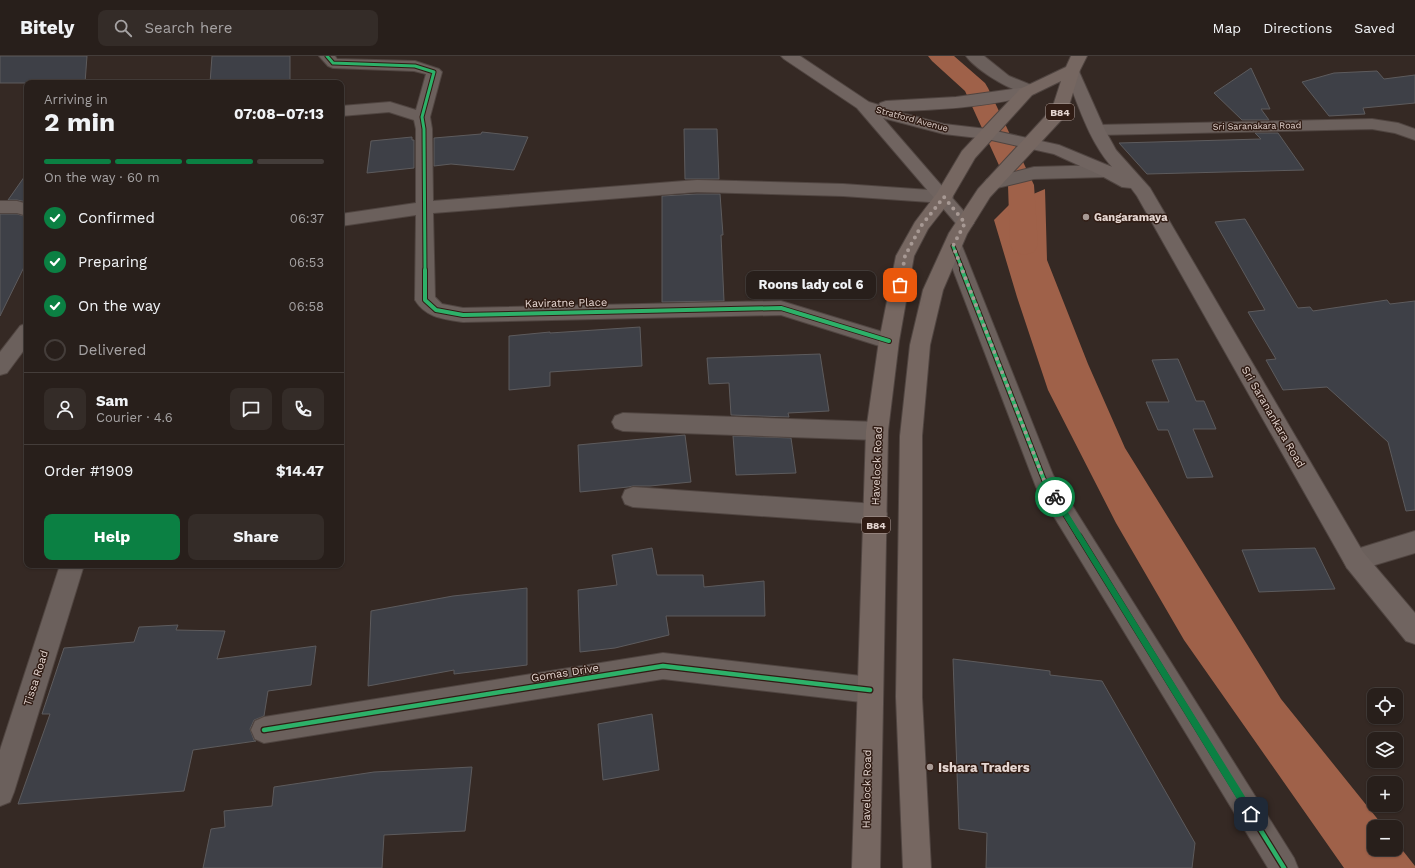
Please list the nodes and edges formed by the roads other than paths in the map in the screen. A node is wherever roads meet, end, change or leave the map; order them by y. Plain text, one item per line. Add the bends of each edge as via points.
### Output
1 (327, 56) edge
2 (789, 56) edge
3 (974, 56) edge
4 (1076, 63) edge
5 (1028, 91) junction
6 (862, 105) junction
7 (344, 111) edge
8 (422, 117) junction
9 (1097, 130) junction
10 (987, 134) junction
11 (1415, 135) edge
12 (1030, 144) junction
13 (1106, 171) junction
14 (988, 188) junction
15 (1144, 192) junction
16 (944, 197) junction
17 (0, 207) edge
18 (424, 208) junction
19 (24, 209) edge
20 (344, 220) edge
21 (965, 223) junction
22 (953, 246) junction
23 (24, 334) edge
24 (889, 341) junction
25 (0, 368) edge
26 (623, 422) dead end
27 (877, 431) junction
28 (633, 497) dead end
29 (876, 514) junction
30 (1415, 542) edge
31 (1355, 560) junction
32 (71, 568) edge
33 (1415, 632) edge
34 (870, 690) junction
35 (264, 730) dead end
36 (0, 792) edge
37 (866, 868) edge
38 (917, 868) edge
39 (1284, 868) edge

1 - 8 street via 333,63 415,66 434,72
2 - 6 main road, Stratford Avenue
3 - 5 street via 1004,79
4 - 5 main road, B84
4 - 9 main road, Sri Saranankara Road
4 - 12 main road, B84 via 1060,111
5 - 6 main road via 951,104
5 - 10 main road, B84
6 - 10 main road, Stratford Avenue via 944,129
6 - 16 main road, Stratford Avenue
7 - 8 street via 390,107
8 - 18 street, Kaviratne Place
9 - 11 street, Sri Saranakara Road via 1372,124 1398,128
9 - 15 main road, Sri Saranankara Road via 1109,153
10 - 12 main road, Stratford Avenue
10 - 16 main road, Havelock Road / B84 via 968,155
12 - 13 main road via 1059,150
12 - 14 main road, B84
13 - 14 street via 1034,173
13 - 15 main road
14 - 21 main road, B84
15 - 31 main road, Sri Saranankara Road
16 - 18 street via 843,190 697,186
16 - 21 main road, Stratford Avenue
16 - 24 main road, Havelock Road / B84 via 921,226 905,256
17 - 19 street
18 - 20 street
18 - 24 street, Kaviratne Place via 425,300 436,310 462,315 781,308
21 - 22 main road, B84
22 - 38 main road, B84 via 933,290 920,345 911,436 909,697
22 - 39 street via 1044,480
23 - 25 street
24 - 27 main road, Havelock Road / B84
26 - 27 street
27 - 29 main road, Havelock Road / B84
28 - 29 street
29 - 34 main road, Havelock Road / B84
30 - 31 street
31 - 33 main road, Sri Saranankara Road
32 - 36 street, Tissa Road
34 - 35 street, Gomas Drive via 663,666
34 - 37 main road, Havelock Road / B84

